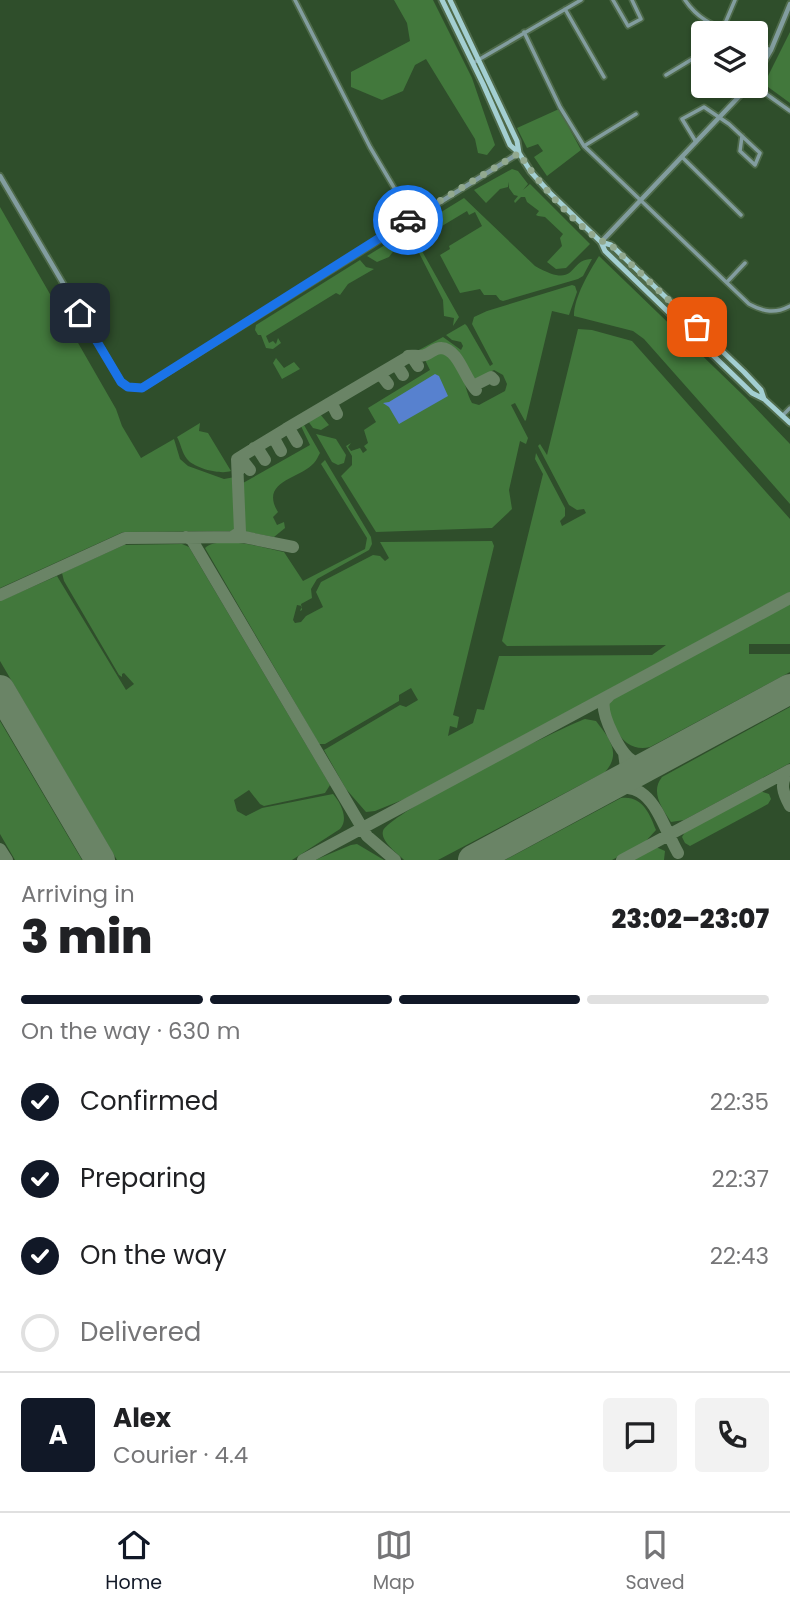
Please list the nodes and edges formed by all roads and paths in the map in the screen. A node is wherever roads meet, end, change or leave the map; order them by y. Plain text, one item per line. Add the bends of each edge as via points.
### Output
1 (295, 0) edge
2 (442, 0) edge
3 (450, 0) edge
4 (581, 0) edge
5 (613, 0) edge
6 (632, 0) edge
7 (685, 0) edge
8 (734, 0) edge
9 (790, 4) edge
10 (565, 9) junction
11 (706, 21) edge
12 (726, 21) edge
13 (524, 32) junction
14 (768, 49) edge
15 (771, 50) junction
16 (768, 55) edge
17 (691, 60) edge
18 (476, 62) junction
19 (666, 75) dead end
20 (604, 77) dead end
21 (768, 95) edge
22 (738, 98) edge
23 (790, 111) edge
24 (636, 114) dead end
25 (720, 118) junction
26 (741, 136) junction
27 (696, 142) junction
28 (584, 146) junction
29 (519, 153) junction
30 (682, 157) junction
31 (0, 176) edge
32 (641, 201) junction
33 (741, 215) dead end
34 (412, 218) junction
35 (601, 242) junction
36 (745, 263) dead end
37 (727, 282) junction
38 (790, 306) edge
39 (790, 408) edge
40 (782, 416) junction
41 (790, 423) edge

1 - 34 street
2 - 18 main road
3 - 18 main road
4 - 10 street
5 - 6 street via 628,26 641,19
7 - 11 street
8 - 12 street
9 - 15 street
10 - 13 street
10 - 20 street
13 - 18 street
13 - 28 street via 559,107
14 - 15 street
15 - 16 street
17 - 19 street
18 - 29 main road via 510,145
21 - 23 street
22 - 25 street
24 - 28 street
25 - 26 street
25 - 27 street
25 - 27 street via 704,107 682,120
26 - 26 street via 740,151 755,165 760,153
27 - 30 street
28 - 32 street
29 - 34 street
29 - 35 main road via 550,194
30 - 32 street
30 - 33 street
31 - 34 street via 124,384 135,388 148,386
32 - 35 street
32 - 37 street
35 - 40 main road via 605,251 752,393
36 - 37 street
37 - 38 street via 760,310
39 - 40 street
40 - 41 main road

